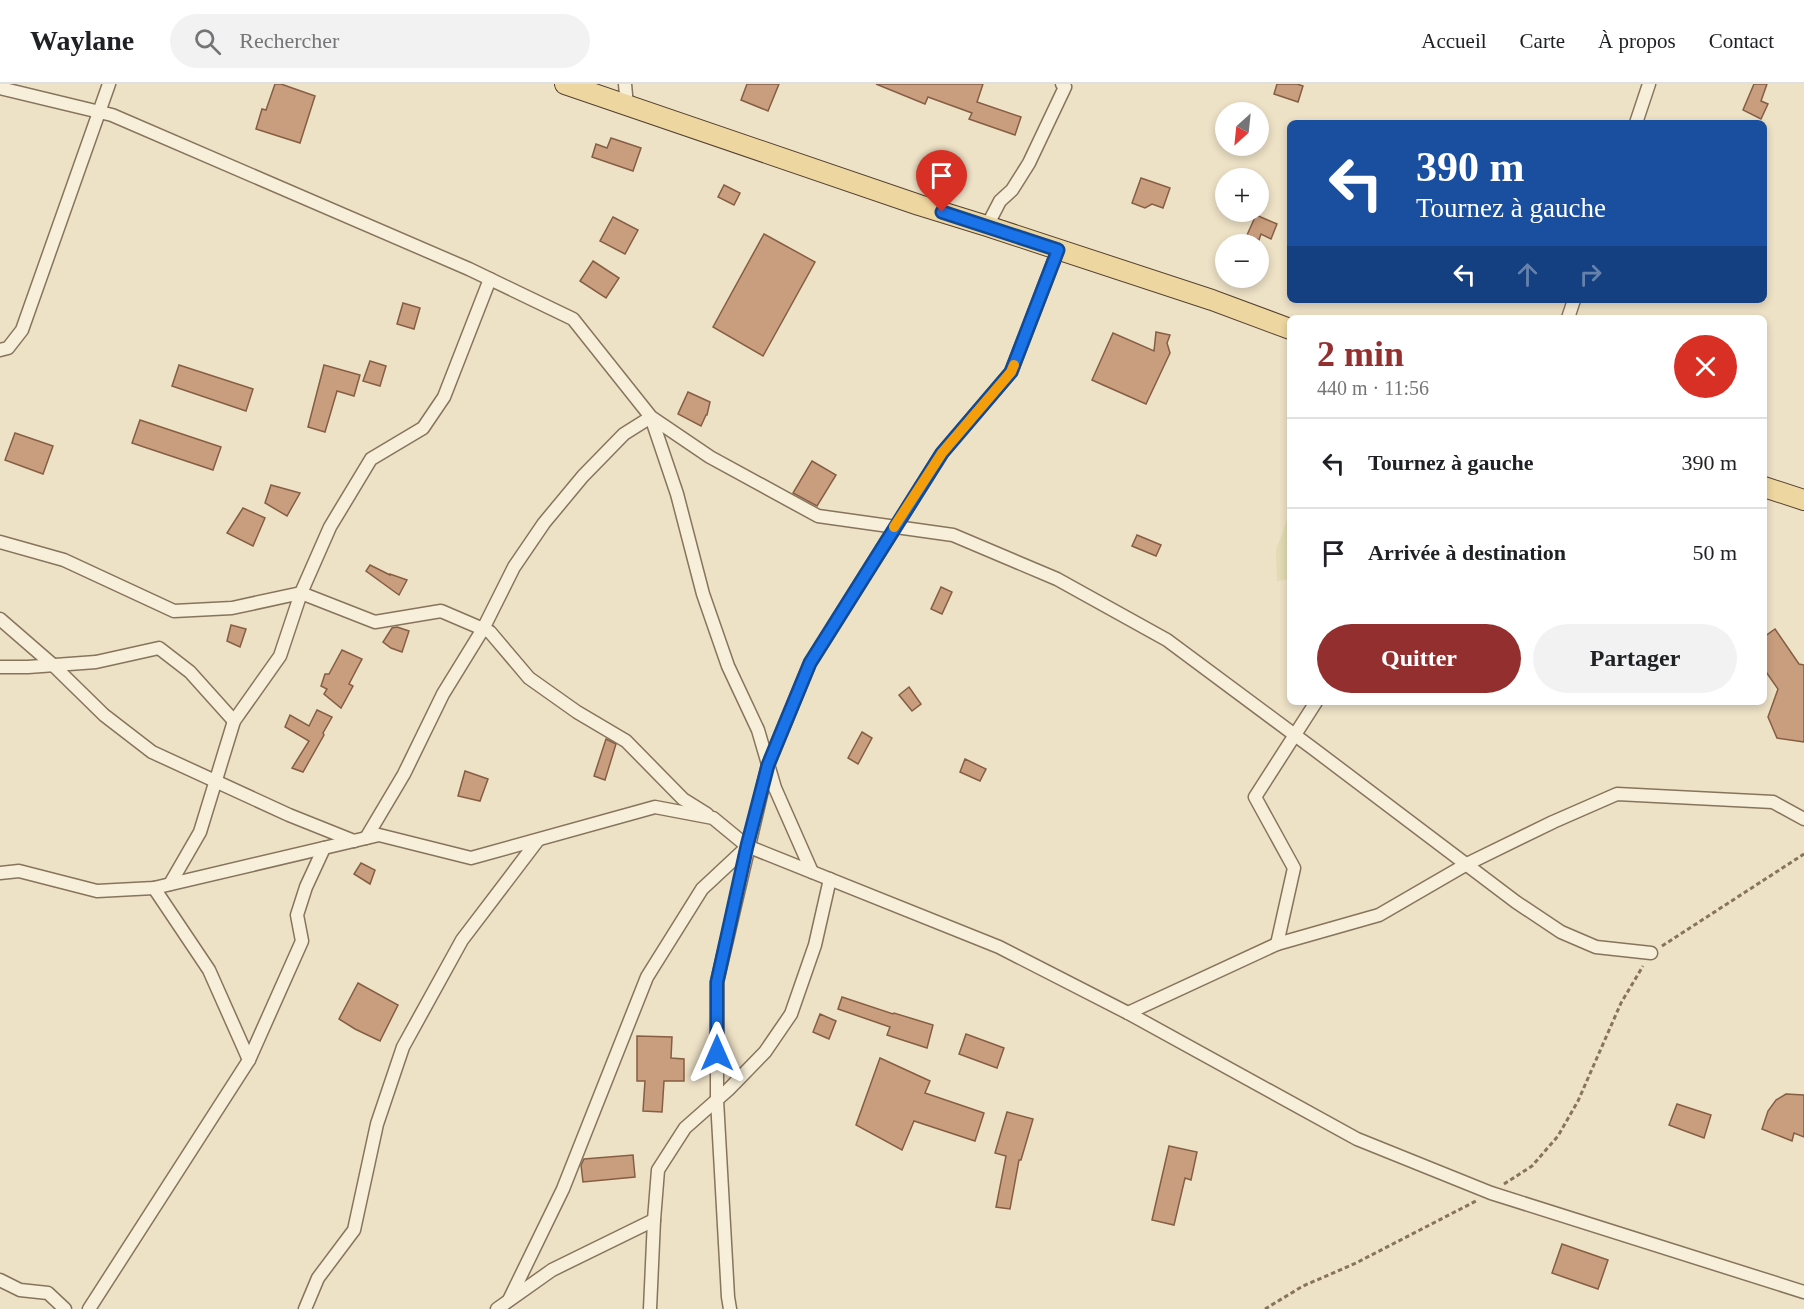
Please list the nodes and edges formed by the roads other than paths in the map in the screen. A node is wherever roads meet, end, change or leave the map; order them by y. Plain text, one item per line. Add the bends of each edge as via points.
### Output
1 (109, 84) edge
2 (565, 84) edge
3 (625, 84) edge
4 (1649, 84) edge
5 (1064, 85) edge
6 (0, 88) edge
7 (627, 106) junction
8 (99, 112) junction
9 (1637, 120) edge
10 (987, 226) junction
11 (1058, 250) junction
12 (490, 279) junction
13 (1287, 328) edge
14 (0, 350) edge
15 (651, 417) junction
16 (1767, 488) edge
17 (1804, 500) edge
18 (894, 526) junction
19 (0, 542) edge
20 (300, 593) junction
21 (0, 619) edge
22 (483, 629) junction
23 (53, 665) junction
24 (0, 667) edge
25 (1314, 705) edge
26 (234, 721) junction
27 (1296, 735) junction
28 (768, 765) junction
29 (217, 781) junction
30 (713, 818) junction
31 (1804, 819) edge
32 (360, 840) junction
33 (538, 840) junction
34 (747, 846) junction
35 (324, 848) junction
36 (1467, 864) junction
37 (812, 872) junction
38 (0, 873) edge
39 (830, 879) junction
40 (170, 884) junction
41 (153, 888) junction
42 (1277, 944) junction
43 (1651, 953) road end
44 (1128, 1013) junction
45 (249, 1060) junction
46 (717, 1100) junction
47 (654, 1220) junction
48 (0, 1280) edge
49 (1804, 1292) edge
50 (509, 1301) junction
51 (65, 1309) edge
52 (88, 1309) edge
53 (305, 1309) edge
54 (497, 1309) edge
55 (650, 1309) edge
56 (730, 1309) edge

1 - 8 street
2 - 7 main road
3 - 7 street
4 - 9 street
5 - 10 street via 1029,163 1000,201
6 - 8 street
7 - 10 main road
8 - 12 street via 320,203
8 - 14 street via 22,330 8,348
10 - 11 main road
11 - 13 main road
11 - 18 street via 1011,372 942,453
12 - 15 street via 573,319
12 - 20 street via 444,397 423,428 371,459 330,527
15 - 18 street via 710,457 818,516
15 - 22 street via 624,434 544,523 514,567
15 - 28 street via 677,494 702,594 728,666 758,730
16 - 17 main road
18 - 27 street via 953,535 1057,579 1167,640
18 - 28 street via 810,663
19 - 20 street via 64,560 174,611 232,608
20 - 22 street via 375,622 441,611
20 - 26 street via 280,656
21 - 23 street
22 - 30 street via 530,678 626,741 683,799
22 - 32 street via 442,694 404,774
23 - 24 street
23 - 26 street via 96,662 159,648 190,672
23 - 29 street via 104,715 152,752
25 - 27 street
26 - 29 street
27 - 36 street
27 - 42 street via 1255,797 1294,868
28 - 34 street
28 - 37 street
29 - 32 street via 289,814
29 - 40 street via 200,832
30 - 33 street via 655,807
30 - 34 street
31 - 36 street via 1773,801 1617,794
32 - 33 street via 379,835 471,858
32 - 35 street
33 - 53 street via 462,940 404,1047 377,1124 354,1230 318,1278
34 - 37 street
34 - 46 street via 717,982
34 - 50 street via 702,889 647,977 563,1189
35 - 40 street
35 - 45 street via 297,915 302,941
36 - 42 street via 1379,915
36 - 43 street via 1561,932 1596,947
37 - 39 street
38 - 41 street via 19,871 97,891
39 - 44 street via 999,947
39 - 46 street via 815,945 791,1014 765,1052
40 - 41 street
41 - 45 street via 210,970
42 - 44 street
44 - 49 street via 1358,1139 1491,1193
45 - 52 street
46 - 47 street via 685,1128 657,1170
46 - 56 street
47 - 50 street via 552,1270
47 - 55 street
48 - 51 street via 20,1290 48,1293
50 - 54 street

